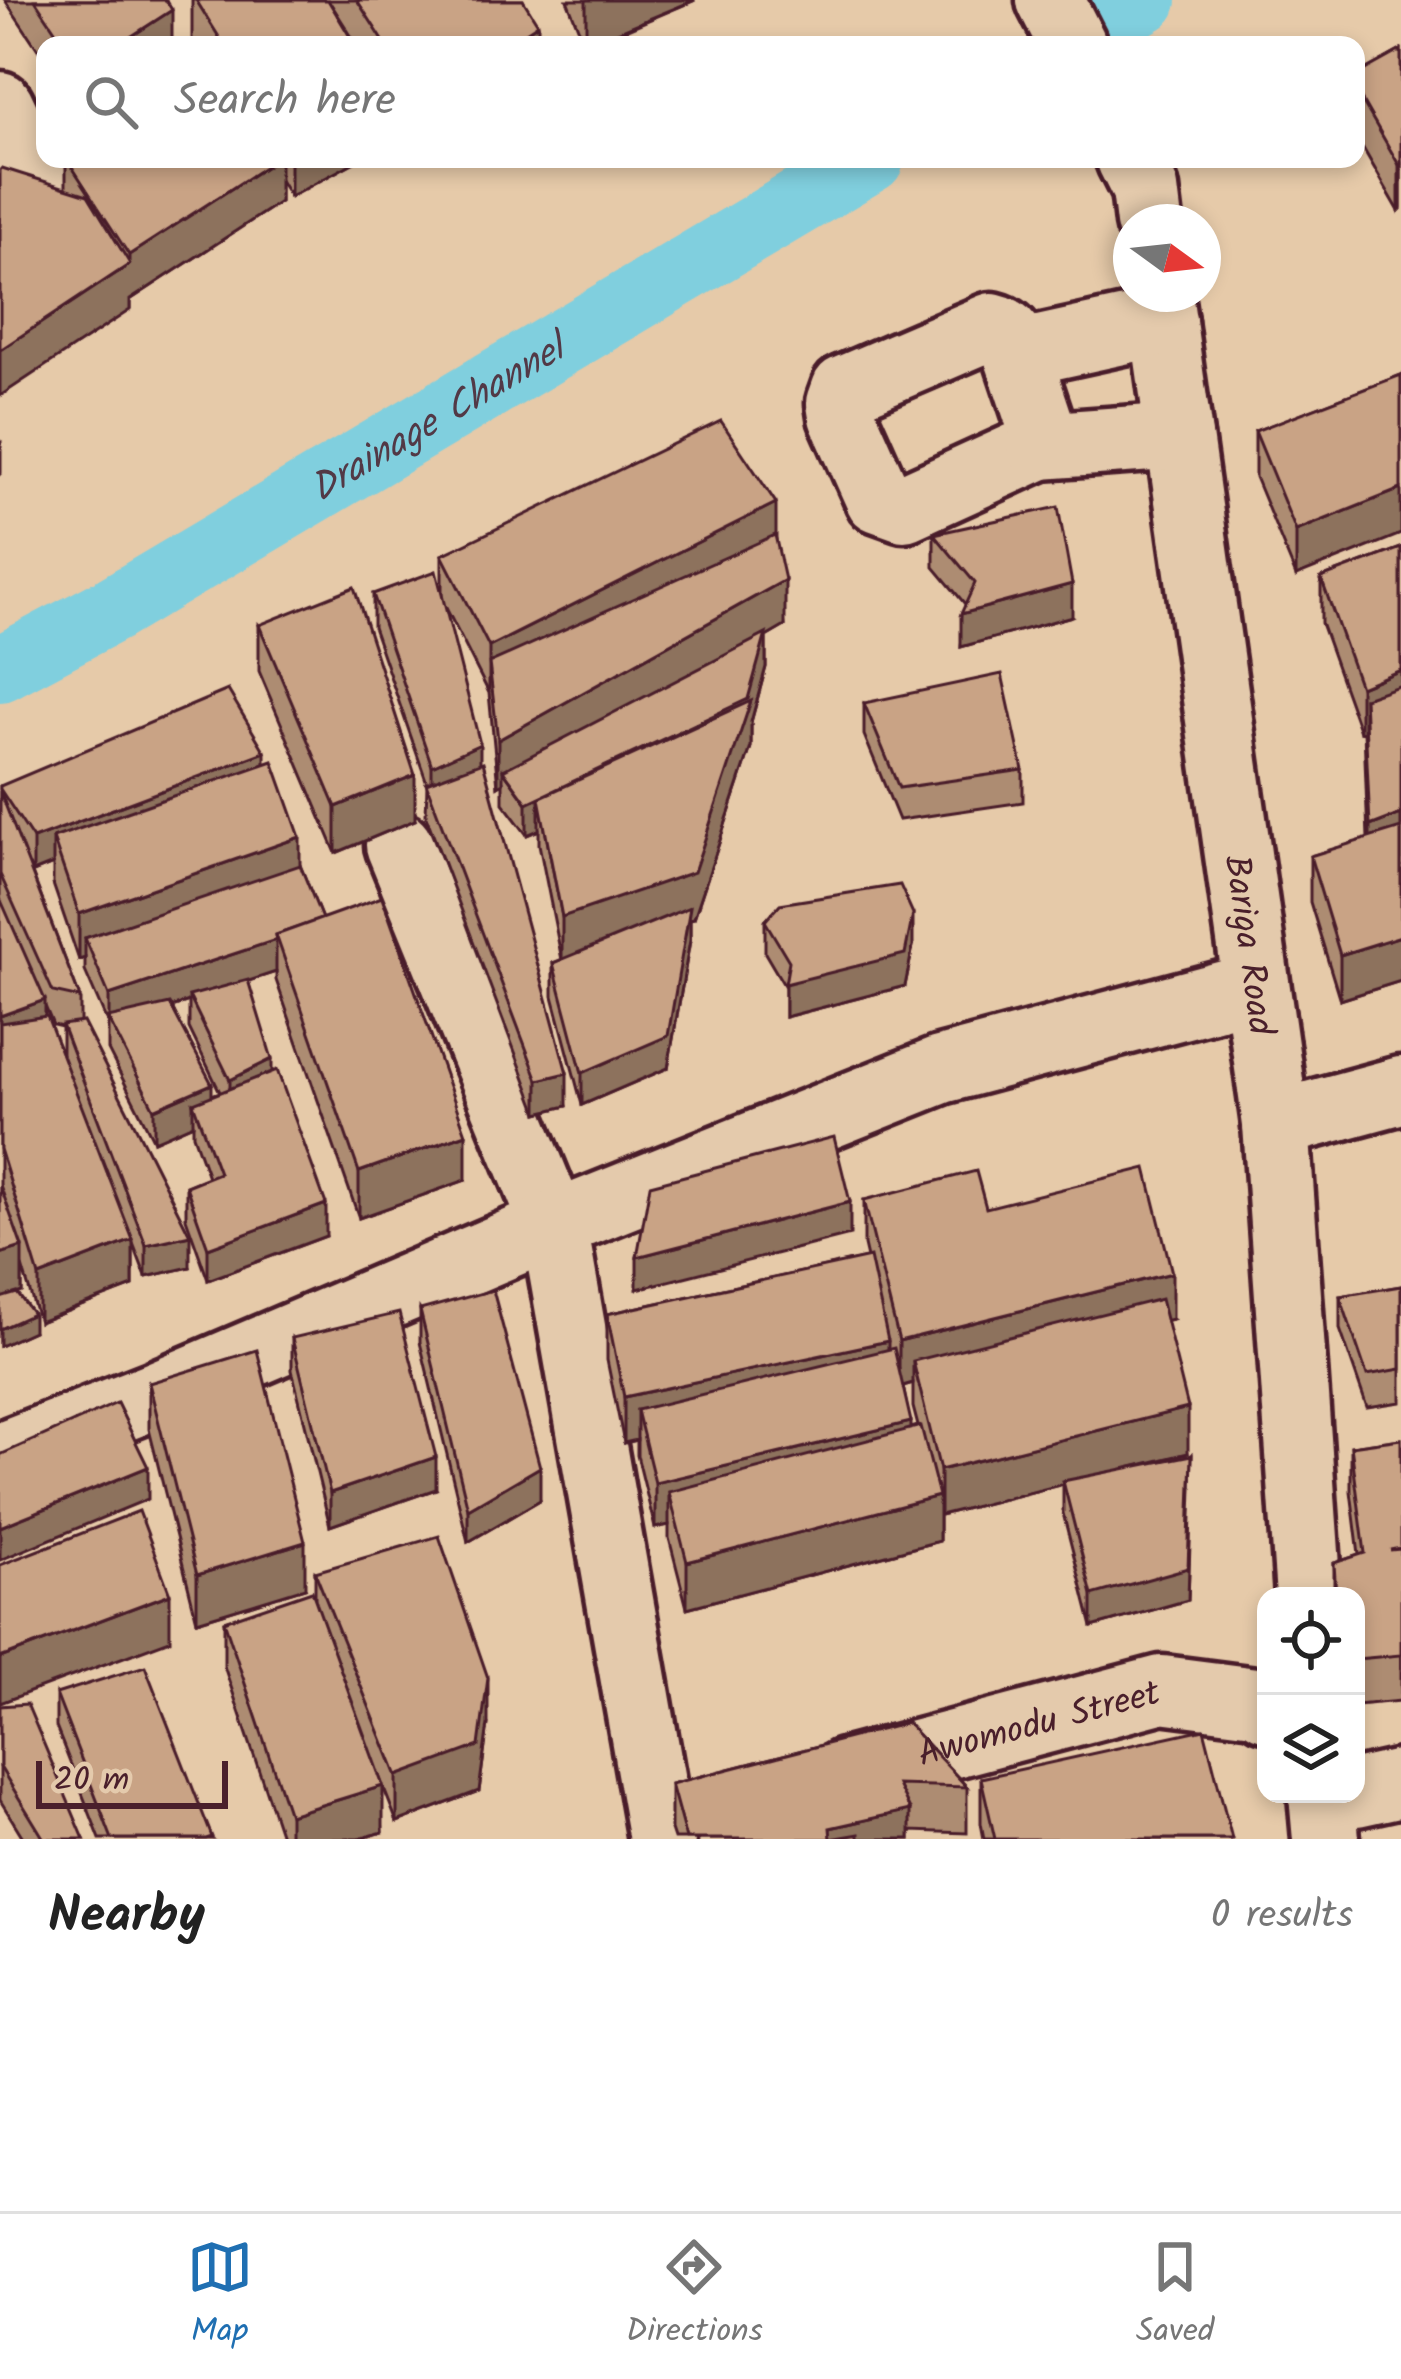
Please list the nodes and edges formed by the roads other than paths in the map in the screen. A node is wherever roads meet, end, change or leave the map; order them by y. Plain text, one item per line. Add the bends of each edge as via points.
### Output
1 (1050, 0) edge
2 (1068, 36) edge
3 (0, 104) edge
4 (39, 187) edge
5 (1149, 312) edge
6 (1162, 312) edge
7 (1018, 354) junction
8 (1179, 436) junction
9 (1040, 446) junction
10 (399, 844) dead end
11 (1256, 986) junction
12 (1401, 1090) edge
13 (1276, 1124) junction
14 (554, 1225) junction
15 (0, 1456) edge
16 (1308, 1587) edge
17 (1257, 1701) edge
18 (1401, 1783) edge
19 (796, 1785) edge
20 (1365, 1793) edge
21 (658, 1827) edge

1 - 2 street
3 - 4 street
5 - 7 street
6 - 8 street, Bariga Road
7 - 9 street
7 - 9 street via 1004,329 992,326 844,389 842,416 879,500 904,508
8 - 9 street
8 - 11 street, Bariga Road
10 - 14 street
11 - 13 street, Bariga Road
11 - 14 street via 941,1070
12 - 13 street
13 - 16 street, Bariga Road
14 - 15 street
14 - 21 street
17 - 19 street, Awomodu Street via 1162,1689
18 - 20 street

